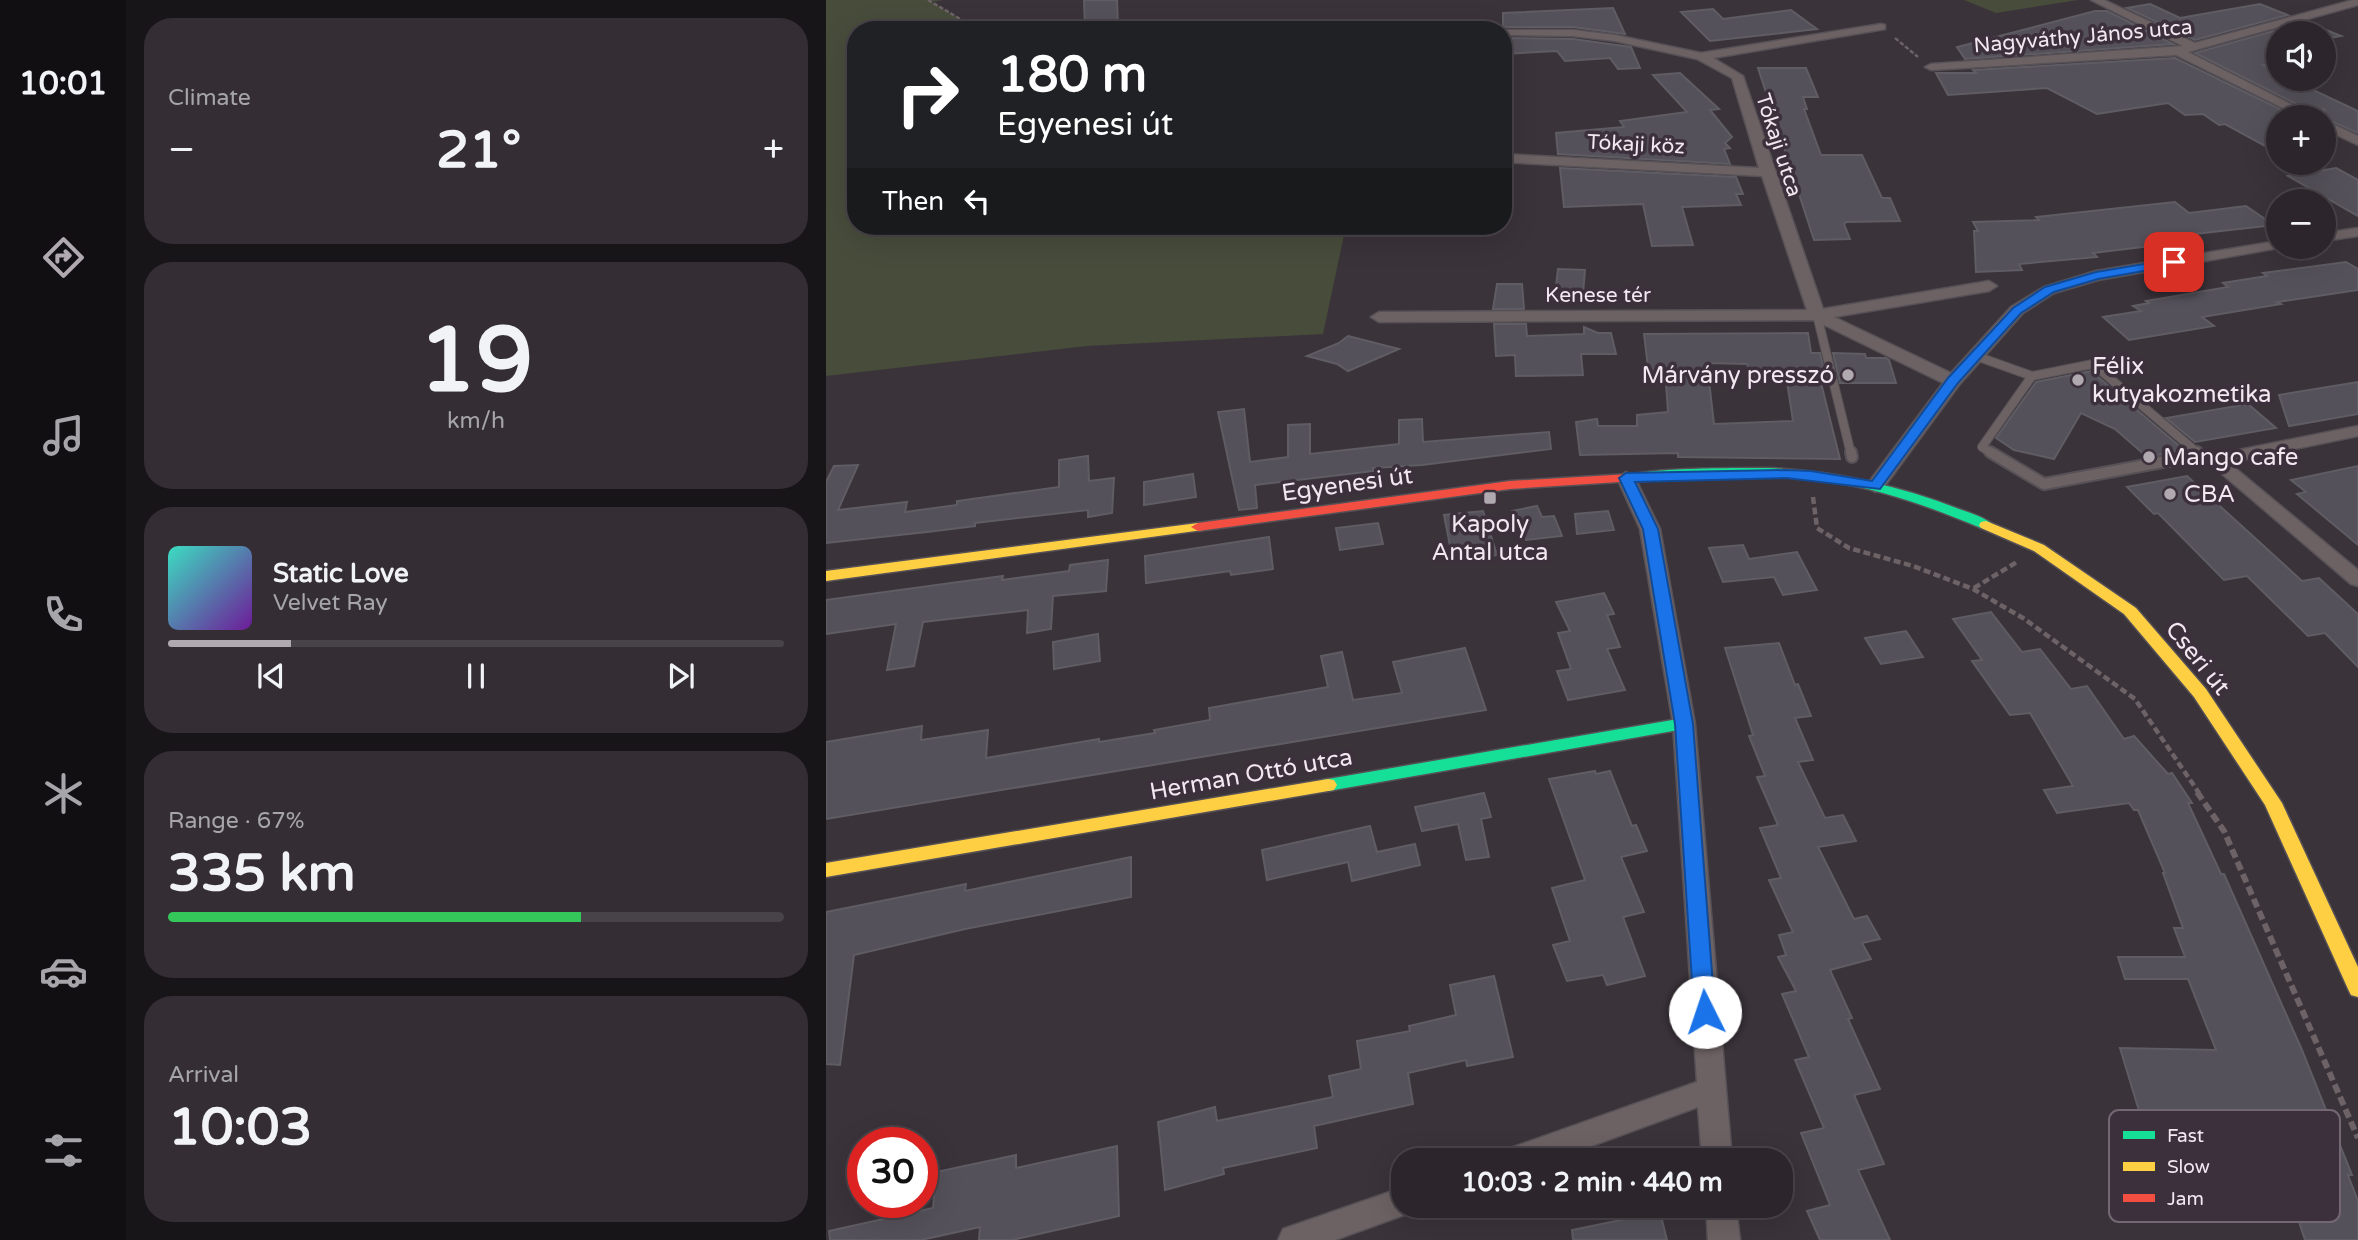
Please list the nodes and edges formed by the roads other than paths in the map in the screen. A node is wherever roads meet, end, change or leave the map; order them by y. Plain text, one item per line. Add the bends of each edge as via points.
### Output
1 (2096, 0) edge
2 (2358, 2) edge
3 (1881, 26) road end
4 (1512, 32) edge
5 (2194, 47) junction
6 (2178, 51) junction
7 (1701, 56) junction
8 (1931, 68) road end
9 (2286, 105) edge
10 (2336, 130) edge
11 (2358, 141) edge
12 (1512, 158) edge
13 (1767, 172) junction
14 (2358, 232) edge
15 (2336, 235) edge
16 (2266, 247) edge
17 (1989, 286) dead end
18 (1817, 314) junction
19 (1380, 317) dead end
20 (1976, 356) junction
21 (2032, 376) junction
22 (1953, 381) junction
23 (2358, 431) edge
24 (1852, 457) dead end
25 (1626, 478) junction
26 (1875, 486) junction
27 (826, 576) edge
28 (2358, 580) edge
29 (1684, 724) junction
30 (826, 870) edge
31 (2358, 989) edge
32 (1710, 1090) junction
33 (1549, 1148) edge
34 (1716, 1148) edge
35 (1391, 1205) edge
36 (1722, 1218) edge
37 (1294, 1240) edge
38 (1724, 1240) edge

1 - 5 street
2 - 5 street, Nagyváthy János utca
3 - 7 street
4 - 7 street, Tókaji utca via 1601,37
5 - 6 street, Nagyváthy János utca
6 - 8 street, Nagyváthy János utca
6 - 9 street
7 - 13 street, Tókaji utca via 1737,76
10 - 11 street
12 - 13 street, Tókaji köz
13 - 18 street, Tókaji utca
14 - 15 street
16 - 20 street via 2096,276 2049,290 2017,310
17 - 18 street, Kenese tér
18 - 19 street, Kenese tér
18 - 22 street
18 - 24 lane, Tókaji utca
20 - 21 lane
20 - 22 street
21 - 21 lane via 1982,447 2044,484 2200,455 2094,364
22 - 26 street
23 - 28 street via 2240,455 2224,468
25 - 26 street, Egyenesi út via 1811,475
25 - 27 street, Egyenesi út via 1510,485
25 - 29 street via 1650,529
26 - 31 street, Cseri út via 1959,513 2039,548 2130,611 2200,693 2273,803
29 - 30 street, Herman Ottó utca
29 - 32 street
32 - 33 street
32 - 34 street
35 - 37 street
36 - 38 street

